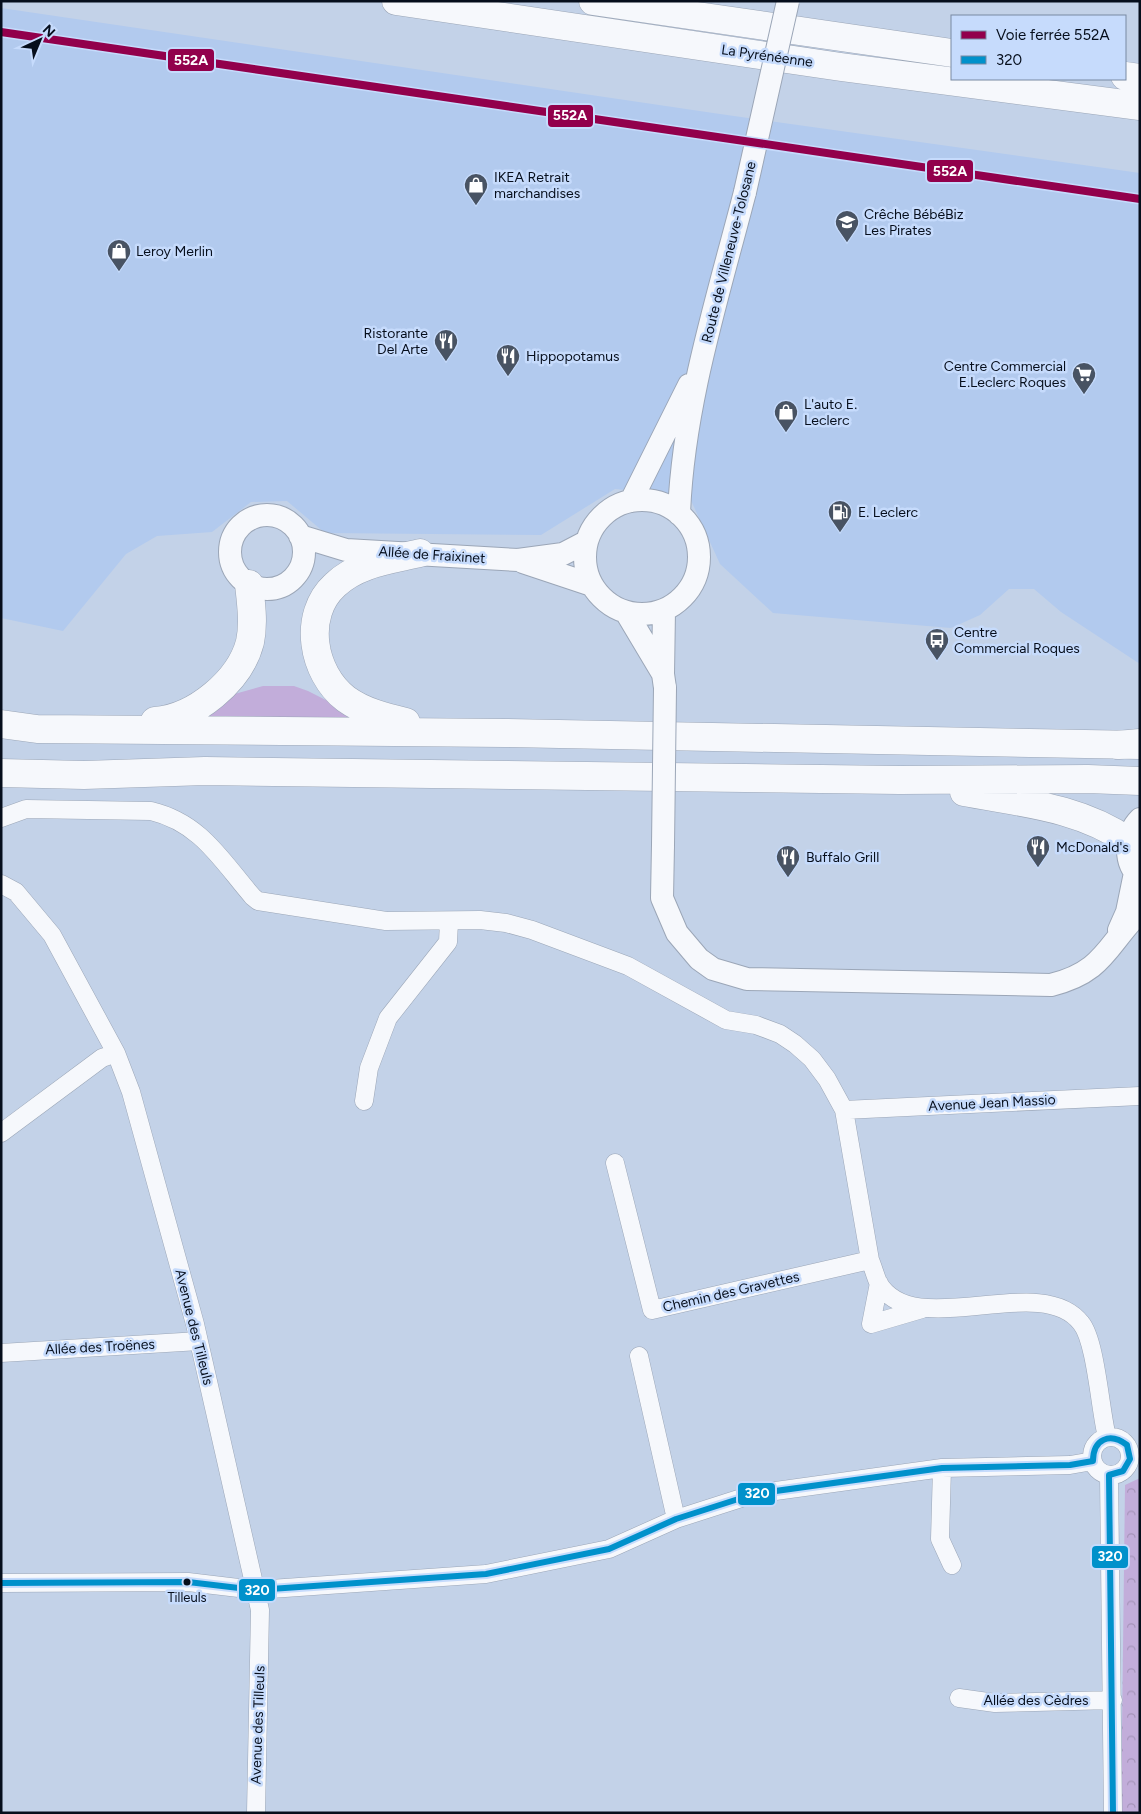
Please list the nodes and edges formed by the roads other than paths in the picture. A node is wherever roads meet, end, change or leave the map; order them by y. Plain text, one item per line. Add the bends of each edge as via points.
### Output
1 (396, 1) edge
2 (593, 1) edge
3 (788, 1) edge
4 (951, 53) edge
5 (1126, 76) edge
6 (1140, 78) edge
7 (1140, 106) edge
8 (703, 357) junction
9 (631, 501) junction
10 (680, 514) junction
11 (300, 536) junction
12 (586, 542) junction
13 (346, 550) junction
14 (420, 553) junction
15 (518, 560) junction
16 (302, 563) junction
17 (249, 584) junction
18 (592, 584) junction
19 (664, 610) junction
20 (626, 612) junction
21 (664, 681) junction
22 (1, 724) edge
23 (37, 729) junction
24 (505, 733) junction
25 (1132, 744) edge
26 (1, 773) edge
27 (900, 780) junction
28 (1140, 781) edge
29 (1, 818) edge
30 (1134, 830) edge
31 (1137, 875) edge
32 (1, 884) edge
33 (1140, 912) edge
34 (449, 922) junction
35 (1110, 949) junction
36 (116, 1053) junction
37 (1140, 1096) edge
38 (364, 1101) dead end
39 (844, 1110) junction
40 (1, 1133) edge
41 (615, 1163) dead end
42 (870, 1260) junction
43 (879, 1283) junction
44 (922, 1308) junction
45 (199, 1342) junction
46 (1, 1353) edge
47 (639, 1356) dead end
48 (1107, 1437) junction
49 (1134, 1444) edge
50 (1093, 1461) junction
51 (942, 1468) junction
52 (1109, 1475) junction
53 (676, 1518) junction
54 (952, 1565) dead end
55 (1, 1584) edge
56 (256, 1590) junction
57 (959, 1698) dead end
58 (1113, 1700) junction
59 (256, 1813) edge
60 (1112, 1813) edge

1 - 7 main road, La Pyrénéenne via 822,64
2 - 4 main road, La Pyrénéenne
3 - 8 street, Route de Villeneuve-Tolosane, bridge via 745,192
5 - 6 main road
8 - 9 street, Route de Villeneuve-Tolosane
8 - 10 street, Route de Villeneuve-Tolosane via 681,475
9 - 10 street via 656,502
9 - 12 street via 603,515
10 - 19 street via 696,539 698,570 683,597
11 - 13 street
11 - 16 street
11 - 17 street via 287,522 269,516 258,516 241,526 231,542 230,556 236,572
12 - 15 street, Allée de Fraixinet via 563,554
12 - 18 street via 586,571
13 - 14 street, Allée de Fraixinet
13 - 16 street
14 - 15 street, Allée de Fraixinet
14 - 24 main road via 371,564 353,572 324,597 314,631 321,666 345,698 370,713 414,724
15 - 18 street, Allée de Fraixinet
16 - 17 street via 294,577 280,586 259,588
17 - 23 main road via 253,617 249,643 228,680 210,699 188,713 164,720
18 - 20 street via 600,597
19 - 20 street via 645,614
19 - 21 street
20 - 21 street
21 - 35 street, bridge via 662,898 677,933 699,959 713,969 747,978 1051,985 1085,973
22 - 23 main road
23 - 24 main road
24 - 25 main road
26 - 27 main road via 84,775 205,771
27 - 28 main road
27 - 30 main road via 1056,808 1099,823
29 - 34 street via 26,809 151,811 169,815 198,832 258,901 386,921
30 - 31 street via 1128,855
31 - 35 street
32 - 36 street, Avenue des Tilleuls via 16,892 52,934
33 - 35 street
34 - 38 street via 448,942 388,1018 369,1068
34 - 39 street via 480,920 532,930 628,966 726,1020 756,1025 780,1034 812,1059
36 - 40 street via 102,1058
36 - 45 street, Avenue des Tilleuls via 131,1092
37 - 39 street, Avenue Jean Massio
39 - 42 street
41 - 42 street, Chemin des Gravettes via 652,1310
42 - 43 street
43 - 44 street via 903,1303
43 - 44 street via 871,1324
44 - 48 street via 1031,1303 1056,1305 1069,1311 1089,1336
45 - 46 street, Allée des Troënes
45 - 56 street, Avenue des Tilleuls
47 - 53 street
48 - 49 street
48 - 50 street via 1094,1447
49 - 52 street via 1128,1466
50 - 51 street via 1070,1465
50 - 52 street via 1096,1468
51 - 53 street via 754,1494
51 - 54 street via 940,1539
52 - 58 street
53 - 56 street via 609,1549 486,1574
55 - 56 street via 188,1582
56 - 59 street, Avenue des Tilleuls via 260,1620
57 - 58 street, Allée des Cèdres via 995,1703
58 - 60 street

